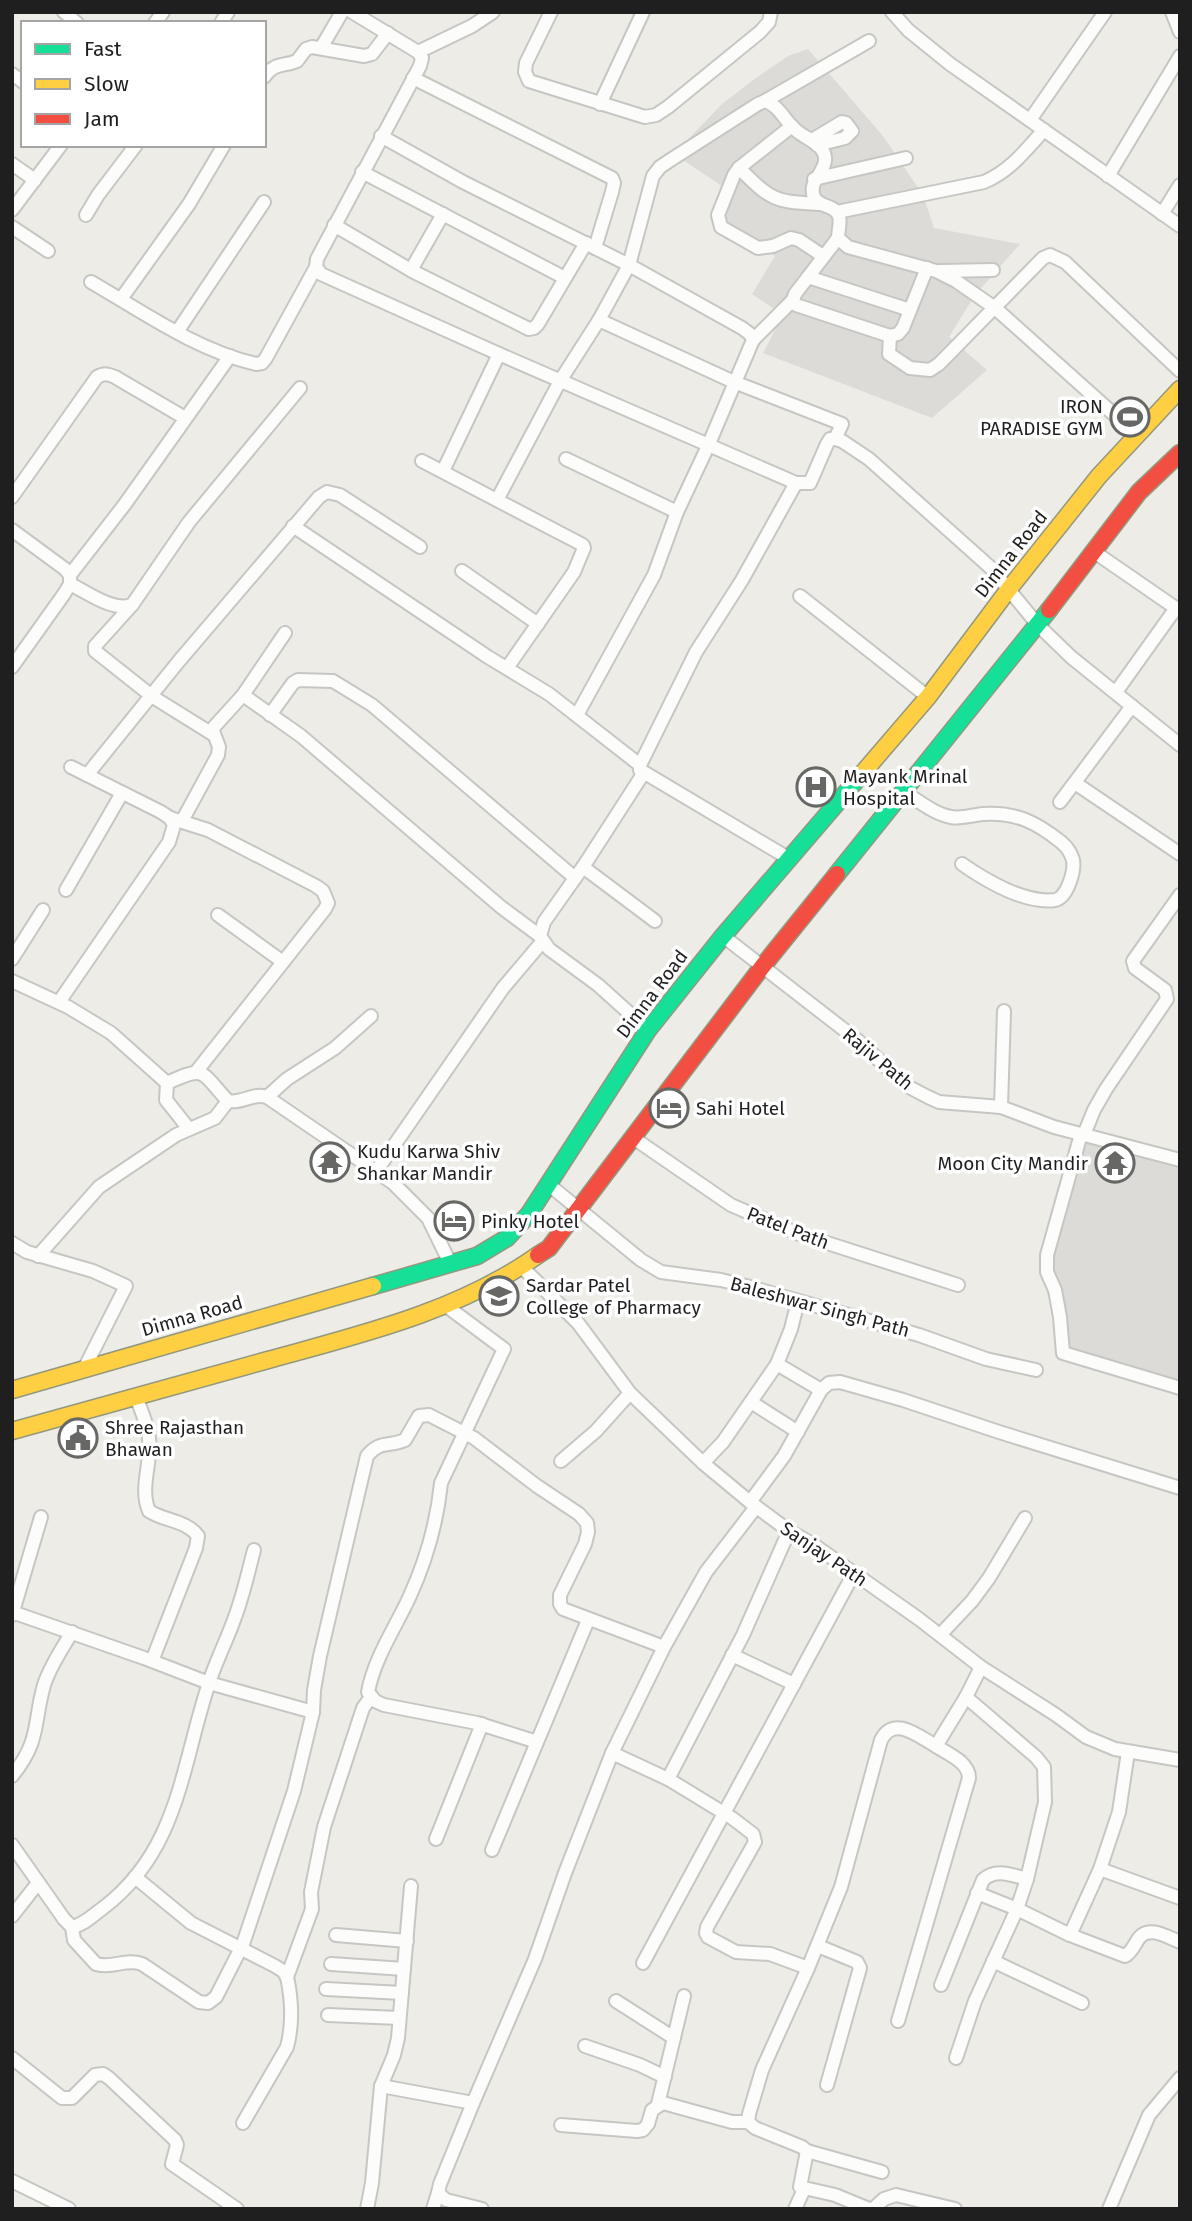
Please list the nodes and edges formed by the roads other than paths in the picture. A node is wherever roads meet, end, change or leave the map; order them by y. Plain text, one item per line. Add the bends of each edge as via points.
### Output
1 (342, 12) edge
2 (352, 12) edge
3 (493, 12) edge
4 (643, 12) edge
5 (771, 12) edge
6 (1105, 12) edge
7 (1171, 12) edge
8 (893, 13) edge
9 (545, 14) edge
10 (1180, 32) edge
11 (388, 33) junction
12 (869, 41) dead end
13 (321, 48) junction
14 (418, 52) junction
15 (1180, 56) edge
16 (266, 70) edge
17 (413, 78) junction
18 (765, 101) junction
19 (600, 104) junction
20 (1030, 120) junction
21 (792, 126) junction
22 (1044, 130) junction
23 (381, 136) junction
24 (60, 147) edge
25 (134, 147) edge
26 (223, 147) edge
27 (906, 158) dead end
28 (12, 164) edge
29 (738, 168) junction
30 (362, 172) junction
31 (1108, 176) junction
32 (814, 179) junction
33 (35, 180) junction
34 (1180, 185) edge
35 (264, 202) dead end
36 (820, 204) junction
37 (12, 210) edge
38 (837, 212) junction
39 (443, 214) junction
40 (1162, 214) junction
41 (86, 215) dead end
42 (334, 225) junction
43 (1180, 226) edge
44 (12, 227) edge
45 (838, 238) junction
46 (591, 245) junction
47 (48, 251) dead end
48 (823, 256) junction
49 (629, 265) junction
50 (316, 267) junction
51 (411, 270) junction
52 (931, 270) junction
53 (993, 270) dead end
54 (808, 277) junction
55 (565, 278) junction
56 (91, 282) dead end
57 (121, 299) junction
58 (793, 300) junction
59 (995, 308) junction
60 (910, 310) junction
61 (599, 320) junction
62 (177, 332) junction
63 (890, 336) junction
64 (752, 340) junction
65 (499, 354) junction
66 (230, 356) junction
67 (1180, 371) edge
68 (560, 381) junction
69 (734, 382) junction
70 (300, 388) dead end
71 (1180, 389) edge
72 (186, 418) junction
73 (1137, 435) junction
74 (835, 439) junction
75 (708, 446) junction
76 (1179, 456) edge
77 (566, 460) dead end
78 (422, 461) dead end
79 (443, 471) junction
80 (796, 483) junction
81 (12, 497) edge
82 (497, 500) junction
83 (677, 512) junction
84 (293, 526) junction
85 (12, 530) edge
86 (420, 547) dead end
87 (1093, 551) junction
88 (462, 571) dead end
89 (70, 579) junction
90 (1009, 589) junction
91 (800, 596) dead end
92 (132, 605) junction
93 (1178, 610) edge
94 (538, 624) junction
95 (1038, 625) junction
96 (285, 633) dead end
97 (12, 667) edge
98 (507, 668) junction
99 (1116, 692) junction
100 (243, 695) junction
101 (151, 696) junction
102 (928, 697) junction
103 (1132, 706) junction
104 (271, 715) junction
105 (577, 715) junction
106 (214, 735) junction
107 (1180, 745) edge
108 (71, 767) dead end
109 (641, 769) junction
110 (87, 775) junction
111 (1075, 783) junction
112 (904, 792) junction
113 (122, 793) junction
114 (1060, 802) dead end
115 (176, 820) junction
116 (1180, 855) edge
117 (788, 858) junction
118 (962, 864) dead end
119 (579, 872) junction
120 (66, 890) dead end
121 (1180, 895) edge
122 (43, 910) dead end
123 (1168, 912) junction
124 (218, 915) dead end
125 (655, 921) dead end
126 (1180, 921) edge
127 (723, 936) junction
128 (541, 939) junction
129 (12, 960) edge
130 (283, 962) junction
131 (762, 967) junction
132 (12, 981) edge
133 (59, 1002) junction
134 (1004, 1011) dead end
135 (371, 1016) dead end
136 (648, 1030) junction
137 (196, 1072) junction
138 (167, 1083) junction
139 (267, 1097) junction
140 (228, 1101) junction
141 (1001, 1107) junction
142 (189, 1129) junction
143 (1085, 1130) junction
144 (632, 1138) junction
145 (1180, 1160) edge
146 (377, 1170) junction
147 (548, 1184) junction
148 (578, 1207) junction
149 (12, 1243) edge
150 (38, 1256) junction
151 (450, 1263) junction
152 (523, 1268) junction
153 (958, 1285) dead end
154 (798, 1301) junction
155 (445, 1305) junction
156 (777, 1364) junction
157 (84, 1369) junction
158 (1037, 1370) dead end
159 (1180, 1388) edge
160 (12, 1390) edge
161 (821, 1390) junction
162 (630, 1393) junction
163 (136, 1397) junction
164 (751, 1402) junction
165 (12, 1431) edge
166 (798, 1432) junction
167 (464, 1433) junction
168 (561, 1461) dead end
169 (703, 1463) junction
170 (1180, 1488) edge
171 (753, 1504) junction
172 (41, 1517) dead end
173 (1025, 1518) dead end
174 (789, 1531) junction
175 (254, 1550) dead end
176 (854, 1573) junction
177 (13, 1613) edge
178 (589, 1620) junction
179 (72, 1632) junction
180 (940, 1635) junction
181 (664, 1647) junction
182 (733, 1655) junction
183 (152, 1661) junction
184 (981, 1667) junction
185 (209, 1683) junction
186 (794, 1684) junction
187 (371, 1697) junction
188 (967, 1697) junction
189 (313, 1712) junction
190 (482, 1724) junction
191 (537, 1742) junction
192 (936, 1746) junction
193 (1128, 1752) junction
194 (612, 1753) junction
195 (1180, 1760) edge
196 (12, 1776) edge
197 (668, 1779) junction
198 (723, 1812) junction
199 (436, 1839) dead end
200 (12, 1845) edge
201 (492, 1850) dead end
202 (1100, 1870) junction
203 (135, 1877) junction
204 (1027, 1879) junction
205 (38, 1883) junction
206 (411, 1886) dead end
207 (977, 1893) junction
208 (1180, 1898) edge
209 (1017, 1909) junction
210 (12, 1916) edge
211 (72, 1927) junction
212 (336, 1935) dead end
213 (1070, 1935) junction
214 (407, 1941) junction
215 (1180, 1942) edge
216 (818, 1946) junction
217 (241, 1950) junction
218 (993, 1961) junction
219 (643, 1963) dead end
220 (331, 1964) dead end
221 (808, 1968) junction
222 (404, 1969) junction
223 (287, 1977) junction
224 (941, 1985) dead end
225 (326, 1989) dead end
226 (402, 1993) junction
227 (684, 1996) dead end
228 (615, 2001) dead end
229 (1082, 2003) dead end
230 (328, 2015) dead end
231 (399, 2018) junction
232 (898, 2021) dead end
233 (674, 2038) junction
234 (585, 2046) dead end
235 (12, 2058) edge
236 (956, 2058) dead end
237 (665, 2077) junction
238 (1180, 2078) edge
239 (827, 2085) dead end
240 (381, 2086) junction
241 (473, 2103) junction
242 (658, 2104) junction
243 (748, 2122) junction
244 (243, 2123) dead end
245 (561, 2125) dead end
246 (807, 2151) junction
247 (882, 2172) dead end
248 (12, 2181) edge
249 (804, 2189) junction
250 (438, 2193) junction
251 (69, 2209) edge
252 (237, 2209) edge
253 (367, 2209) edge
254 (433, 2209) edge
255 (482, 2209) edge
256 (795, 2209) edge
257 (871, 2209) edge
258 (955, 2209) edge
259 (1109, 2209) edge

1 - 13 street
2 - 11 street
3 - 14 street
4 - 19 street
5 - 19 street via 760,32 656,115 645,117
6 - 20 street
7 - 10 street
8 - 20 street via 950,64
9 - 19 street via 526,63 529,80
11 - 13 street via 372,54 364,56
11 - 14 street
12 - 18 street
13 - 16 street via 306,49 297,61
14 - 17 street via 422,58
15 - 31 street
17 - 23 street
17 - 46 street via 612,178 612,192
18 - 21 street via 773,103
18 - 49 street via 660,167 653,176
20 - 22 street
21 - 29 street
21 - 32 street via 824,154 825,161
22 - 31 street
22 - 38 street via 1012,167 984,183
23 - 30 street
23 - 46 street
24 - 33 street
25 - 41 street
26 - 57 street
27 - 32 street
28 - 33 street
29 - 36 street via 769,196 790,203
29 - 48 street via 720,208 721,227 758,248 791,238
30 - 39 street
30 - 42 street
31 - 40 street
32 - 36 street via 814,197
33 - 37 street
34 - 40 street
35 - 62 street
36 - 38 street
38 - 45 street
39 - 51 street
39 - 55 street
40 - 43 street
42 - 50 street
42 - 51 street
44 - 47 street
45 - 48 street
45 - 52 street via 848,247
46 - 49 street
46 - 55 street
48 - 54 street
49 - 61 street
49 - 64 street via 742,328
50 - 65 street via 321,274
50 - 66 street via 262,363
51 - 55 street via 529,329 538,324
52 - 53 street
52 - 59 street
52 - 60 street
54 - 58 street
54 - 60 street
56 - 57 street
57 - 62 street
58 - 63 street via 803,309
58 - 64 street
59 - 63 street via 930,370 910,368 890,354
59 - 67 street via 1051,255 1065,262
59 - 73 street
60 - 63 street via 903,328
61 - 68 street
61 - 69 street
62 - 66 street
64 - 69 street
65 - 68 street
65 - 79 street
66 - 72 street
68 - 75 street
68 - 82 street
69 - 74 street via 842,424
69 - 75 street
70 - 92 street via 189,522
71 - 73 street, Dimna Road
72 - 81 street via 102,374
72 - 89 street
73 - 90 street, Dimna Road
74 - 80 street via 827,444 812,481
74 - 90 street via 869,458
75 - 80 street
75 - 83 street
76 - 87 street via 1139,492
77 - 83 street
78 - 79 street
79 - 82 street
80 - 109 street via 696,652
82 - 94 street via 584,548
83 - 105 street via 654,575
84 - 86 street via 319,497 333,492
84 - 98 street
84 - 101 street
85 - 89 street
87 - 93 street
87 - 95 street
88 - 94 street
89 - 92 street via 116,606
89 - 97 street
90 - 95 street
90 - 102 street, Dimna Road
91 - 102 street
92 - 101 street via 95,650
93 - 99 street
94 - 98 street
95 - 99 street
95 - 112 street
96 - 100 street
98 - 105 street
99 - 103 street
100 - 104 street
100 - 106 street via 214,727
101 - 106 street
101 - 110 street
102 - 117 street, Dimna Road
103 - 107 street
103 - 111 street
104 - 119 street via 298,680 333,681 372,705
104 - 128 street
105 - 109 street
106 - 115 street via 218,754
108 - 110 street
109 - 117 street
109 - 119 street
110 - 113 street
111 - 114 street
111 - 116 street
112 - 118 street via 949,817 997,813 1020,817 1064,844 1073,864 1058,900 996,887
112 - 131 street
113 - 115 street
113 - 120 street
115 - 130 street via 208,830 323,891 328,903 325,909
115 - 133 street via 169,842
117 - 127 street, Dimna Road
119 - 125 street
119 - 128 street via 544,922
121 - 123 street
122 - 129 street
123 - 126 street
123 - 143 street via 1133,965 1165,990 1167,999 1106,1089
124 - 130 street
127 - 131 street, Rajiv Path
127 - 136 street, Dimna Road
128 - 136 street
128 - 146 street
130 - 137 street
131 - 141 street, Rajiv Path via 856,1039 907,1086 939,1101
131 - 144 street
132 - 133 street
133 - 138 street via 111,1033
134 - 141 street
135 - 139 street
136 - 147 street, Dimna Road
137 - 138 street
137 - 140 street via 204,1074
138 - 142 street via 166,1100
139 - 140 street
139 - 146 street
140 - 142 street via 215,1118
141 - 143 street, Rajiv Path via 1054,1127
142 - 150 street via 99,1187
143 - 145 street, Rajiv Path
143 - 159 street via 1047,1255 1063,1353
144 - 148 street
144 - 153 street, Patel Path via 731,1205 796,1233
146 - 151 street via 420,1208
147 - 148 street, Baleshwar Singh Path
147 - 151 street, Dimna Road via 507,1238 477,1256
148 - 152 street via 549,1248
148 - 154 street, Baleshwar Singh Path via 661,1272 721,1280
149 - 150 street
150 - 157 street via 93,1271 126,1286
151 - 157 street, Dimna Road
152 - 155 street
152 - 162 street, Sanjay Path via 578,1322
154 - 156 street
154 - 158 street, Baleshwar Singh Path via 986,1359
155 - 163 street via 410,1321
155 - 167 street via 504,1349
156 - 161 street
156 - 164 street
157 - 160 street, Dimna Road
161 - 166 street
161 - 170 street via 840,1382 903,1399
162 - 168 street via 596,1432
162 - 169 street, Sanjay Path
163 - 165 street
163 - 183 street via 149,1437 145,1497 149,1511 183,1524 198,1536
164 - 166 street
164 - 169 street
166 - 171 street
167 - 178 street via 587,1523 585,1544 560,1604
167 - 187 street via 441,1483 431,1538 417,1578 377,1664 368,1692
167 - 189 street via 429,1415 419,1416 405,1440 380,1444 367,1456 320,1656
169 - 171 street, Sanjay Path
171 - 174 street, Sanjay Path
171 - 181 street via 706,1572
172 - 177 street
173 - 180 street via 989,1578
174 - 176 street, Sanjay Path
174 - 182 street
175 - 185 street via 236,1615
176 - 180 street, Sanjay Path
176 - 186 street
177 - 179 street
178 - 181 street
178 - 191 street
179 - 183 street
179 - 196 street via 44,1685 31,1748
180 - 184 street, Sanjay Path
181 - 194 street
182 - 186 street
182 - 197 street
183 - 185 street
184 - 188 street
184 - 193 street, Sanjay Path via 1086,1737
185 - 189 street
185 - 203 street via 169,1822
186 - 198 street
187 - 190 street via 384,1705
187 - 223 street via 332,1796 310,1892 312,1909
188 - 192 street
188 - 204 street via 1044,1767 1045,1801
189 - 217 street via 294,1791
190 - 191 street
190 - 199 street
191 - 201 street
192 - 216 street via 903,1728 886,1731 841,1887
192 - 232 street via 964,1764 969,1778
193 - 195 street, Sanjay Path
193 - 202 street via 1119,1812
194 - 197 street
194 - 241 street via 536,1959
197 - 198 street
198 - 219 street
198 - 221 street via 745,1826 755,1842 707,1927 708,1937 736,1952 770,1954
200 - 205 street
202 - 208 street
202 - 213 street
203 - 211 street via 114,1899
203 - 217 street via 191,1923
204 - 207 street via 1003,1872 990,1874
204 - 209 street
205 - 210 street
205 - 211 street
206 - 214 street
207 - 209 street
207 - 224 street
209 - 213 street
209 - 218 street
211 - 217 street via 74,1940 96,1964 134,1961 203,2002 216,1997
212 - 214 street
213 - 215 street via 1125,1956 1145,1932
214 - 222 street
216 - 221 street
216 - 239 street via 857,1962 860,1968
217 - 223 street
218 - 229 street
218 - 236 street
220 - 222 street
221 - 243 street via 762,2070
222 - 226 street
223 - 244 street via 292,2018 287,2047
225 - 226 street
226 - 231 street
227 - 233 street
228 - 233 street
230 - 231 street
231 - 240 street via 394,2055
233 - 237 street
234 - 237 street
235 - 252 street via 62,2098 72,2098 95,2075 109,2078 175,2140 172,2164
237 - 242 street
238 - 259 street via 1149,2115
240 - 241 street
240 - 253 street
241 - 250 street
242 - 243 street
242 - 245 street via 643,2130
243 - 246 street
246 - 247 street
246 - 249 street via 800,2179
248 - 251 street
249 - 256 street
249 - 257 street
250 - 254 street
250 - 255 street via 446,2200
257 - 258 street via 896,2195

